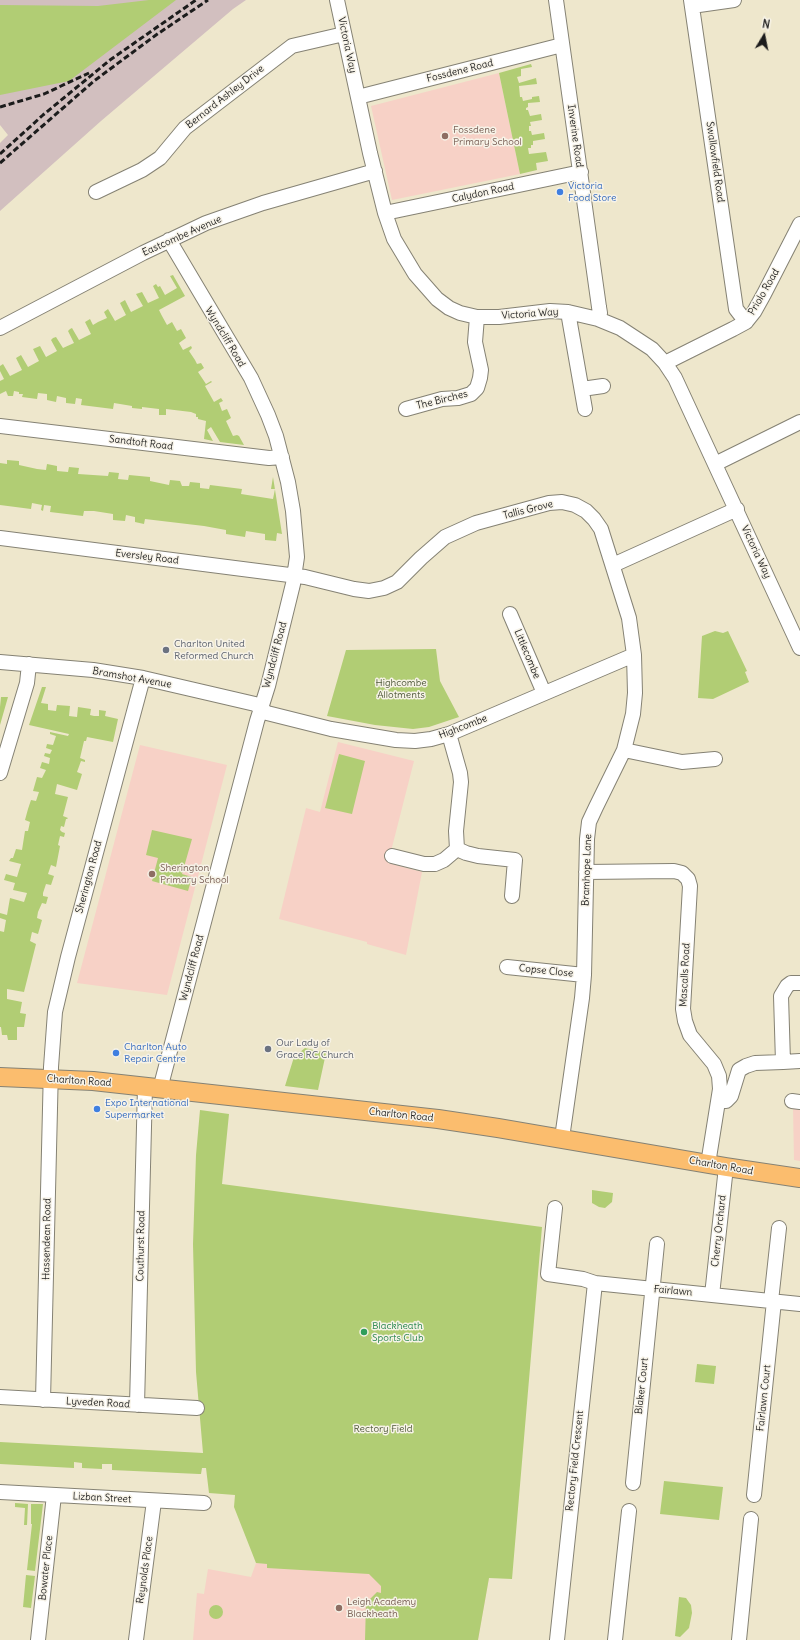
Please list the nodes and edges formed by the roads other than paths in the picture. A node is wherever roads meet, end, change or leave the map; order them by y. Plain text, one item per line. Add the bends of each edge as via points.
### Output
1 (337, 0) edge
2 (556, 0) edge
3 (734, 0) edge
4 (691, 3) edge
5 (344, 34) junction
6 (562, 46) junction
7 (358, 97) junction
8 (375, 171) junction
9 (580, 172) junction
10 (96, 192) dead end
11 (385, 213) junction
12 (800, 224) edge
13 (169, 240) junction
14 (568, 312) junction
15 (477, 317) junction
16 (598, 319) junction
17 (746, 322) junction
18 (0, 328) edge
19 (665, 363) junction
20 (603, 386) dead end
21 (582, 389) junction
22 (406, 409) dead end
23 (586, 409) dead end
24 (800, 422) edge
25 (0, 426) edge
26 (282, 457) junction
27 (715, 464) junction
28 (737, 509) junction
29 (0, 538) edge
30 (613, 565) junction
31 (295, 576) junction
32 (510, 614) dead end
33 (800, 648) edge
34 (634, 655) junction
35 (0, 662) edge
36 (29, 664) junction
37 (143, 678) junction
38 (544, 694) junction
39 (260, 708) junction
40 (449, 734) junction
41 (624, 750) junction
42 (715, 759) dead end
43 (0, 773) edge
44 (457, 849) junction
45 (392, 856) dead end
46 (586, 872) junction
47 (512, 896) dead end
48 (507, 967) dead end
49 (584, 975) junction
50 (800, 983) edge
51 (800, 1061) edge
52 (783, 1062) junction
53 (0, 1077) edge
54 (51, 1079) junction
55 (153, 1088) junction
56 (719, 1100) junction
57 (562, 1138) junction
58 (708, 1164) junction
59 (726, 1167) junction
60 (800, 1178) edge
61 (555, 1208) dead end
62 (779, 1228) dead end
63 (657, 1244) dead end
64 (595, 1283) junction
65 (652, 1289) junction
66 (712, 1295) junction
67 (772, 1301) junction
68 (800, 1304) edge
69 (0, 1397) edge
70 (43, 1400) junction
71 (137, 1405) junction
72 (197, 1408) dead end
73 (632, 1483) dead end
74 (0, 1492) edge
75 (54, 1495) junction
76 (754, 1496) dead end
77 (154, 1501) junction
78 (204, 1503) dead end
79 (629, 1510) dead end
80 (751, 1519) dead end
81 (38, 1640) edge
82 (136, 1640) edge
83 (557, 1640) edge
84 (615, 1640) edge
85 (739, 1640) edge

1 - 5 street, Victoria Way
2 - 6 street, Inverine Road
3 - 4 street
4 - 17 street, Swallowfield Road via 736,309
5 - 7 street, Victoria Way
5 - 10 street, Bernard Ashley Drive via 292,46 190,124 160,158 142,170
6 - 7 street, Fossdene Road
6 - 9 street, Inverine Road
7 - 8 street, Victoria Way
8 - 11 street, Victoria Way
8 - 13 street, Eastcombe Avenue via 239,211
9 - 11 street, Calydon Road
9 - 16 street, Inverine Road via 600,313
11 - 15 street, Victoria Way via 394,239 427,289 449,308
12 - 17 street, Priolo Road via 764,294
13 - 18 street, Eastcombe Avenue
13 - 26 street, Wyndcliff Road via 250,378 268,414
14 - 15 street, Victoria Way
14 - 16 street, Victoria Way
14 - 21 street
15 - 22 street, The Birches via 475,342 481,370 477,388 471,394 458,398 442,399
16 - 19 street, Victoria Way via 639,339
17 - 19 street, Priolo Road
19 - 27 street, Victoria Way via 675,378
20 - 21 street
21 - 23 street
24 - 27 street
25 - 26 street, Sandtoft Road via 269,458
26 - 31 street, Wyndcliff Road via 293,511 297,557
27 - 28 street, Victoria Way
28 - 30 street
28 - 33 street, Victoria Way
29 - 31 street, Eversley Road
30 - 31 street, Tallis Grove via 601,529 594,519 575,505 562,502 549,503 460,529 445,537 397,582 384,588 369,591 354,589
30 - 34 street, Bramhope Lane via 630,618
31 - 39 street, Wyndcliff Road via 268,686
32 - 38 street, Littlecombe
34 - 38 street, Highcombe
34 - 41 street, Bramhope Lane via 633,714
35 - 36 street, Bramshot Avenue
36 - 37 street, Bramshot Avenue
36 - 43 street via 27,683
37 - 39 street, Bramshot Avenue via 249,702
37 - 54 street, Sherington Road via 55,1012
38 - 40 street, Highcombe
39 - 40 street, Highcombe via 331,729 396,740 415,741
39 - 55 street, Wyndcliff Road
40 - 44 street via 461,782 456,832
41 - 42 street via 682,762
41 - 46 street, Bramhope Lane via 589,822
44 - 45 street via 435,864 424,864
44 - 47 street via 478,856 515,860
46 - 49 street, Bramhope Lane
46 - 56 street, Mascalls Road via 674,871 682,873 688,879 690,886 684,1021 690,1035 714,1064 719,1076
48 - 49 street, Copse Close
49 - 57 street, Bramhope Lane
50 - 52 street via 787,986 781,996
51 - 52 street
52 - 56 street via 755,1063 739,1070 731,1096 726,1101
53 - 54 main road, Charlton Road
54 - 55 main road, Charlton Road
54 - 70 street, Hassendean Road
55 - 57 main road, Charlton Road via 438,1119
55 - 71 street, Couthurst Road
56 - 58 street, Mascalls Road
57 - 58 main road, Charlton Road
58 - 59 main road, Charlton Road
59 - 60 main road, Charlton Road
59 - 66 street, Cherry Orchard
61 - 64 street, Fairlawn via 548,1274
62 - 67 street, Fairlawn Court
63 - 65 street, Blaker Court
64 - 65 street, Fairlawn
64 - 83 street, Rectory Field Crescent
65 - 66 street, Fairlawn
65 - 73 street, Blaker Court
66 - 67 street, Fairlawn
67 - 68 street, Fairlawn
67 - 76 street, Fairlawn Court
69 - 70 street, Lyveden Road
70 - 71 street, Lyveden Road
71 - 72 street, Lyveden Road
74 - 75 street, Lizban Street
75 - 77 street, Lizban Street
75 - 81 street, Bowater Place
77 - 78 street, Lizban Street
77 - 82 street, Reynolds Place
79 - 84 street
80 - 85 street

